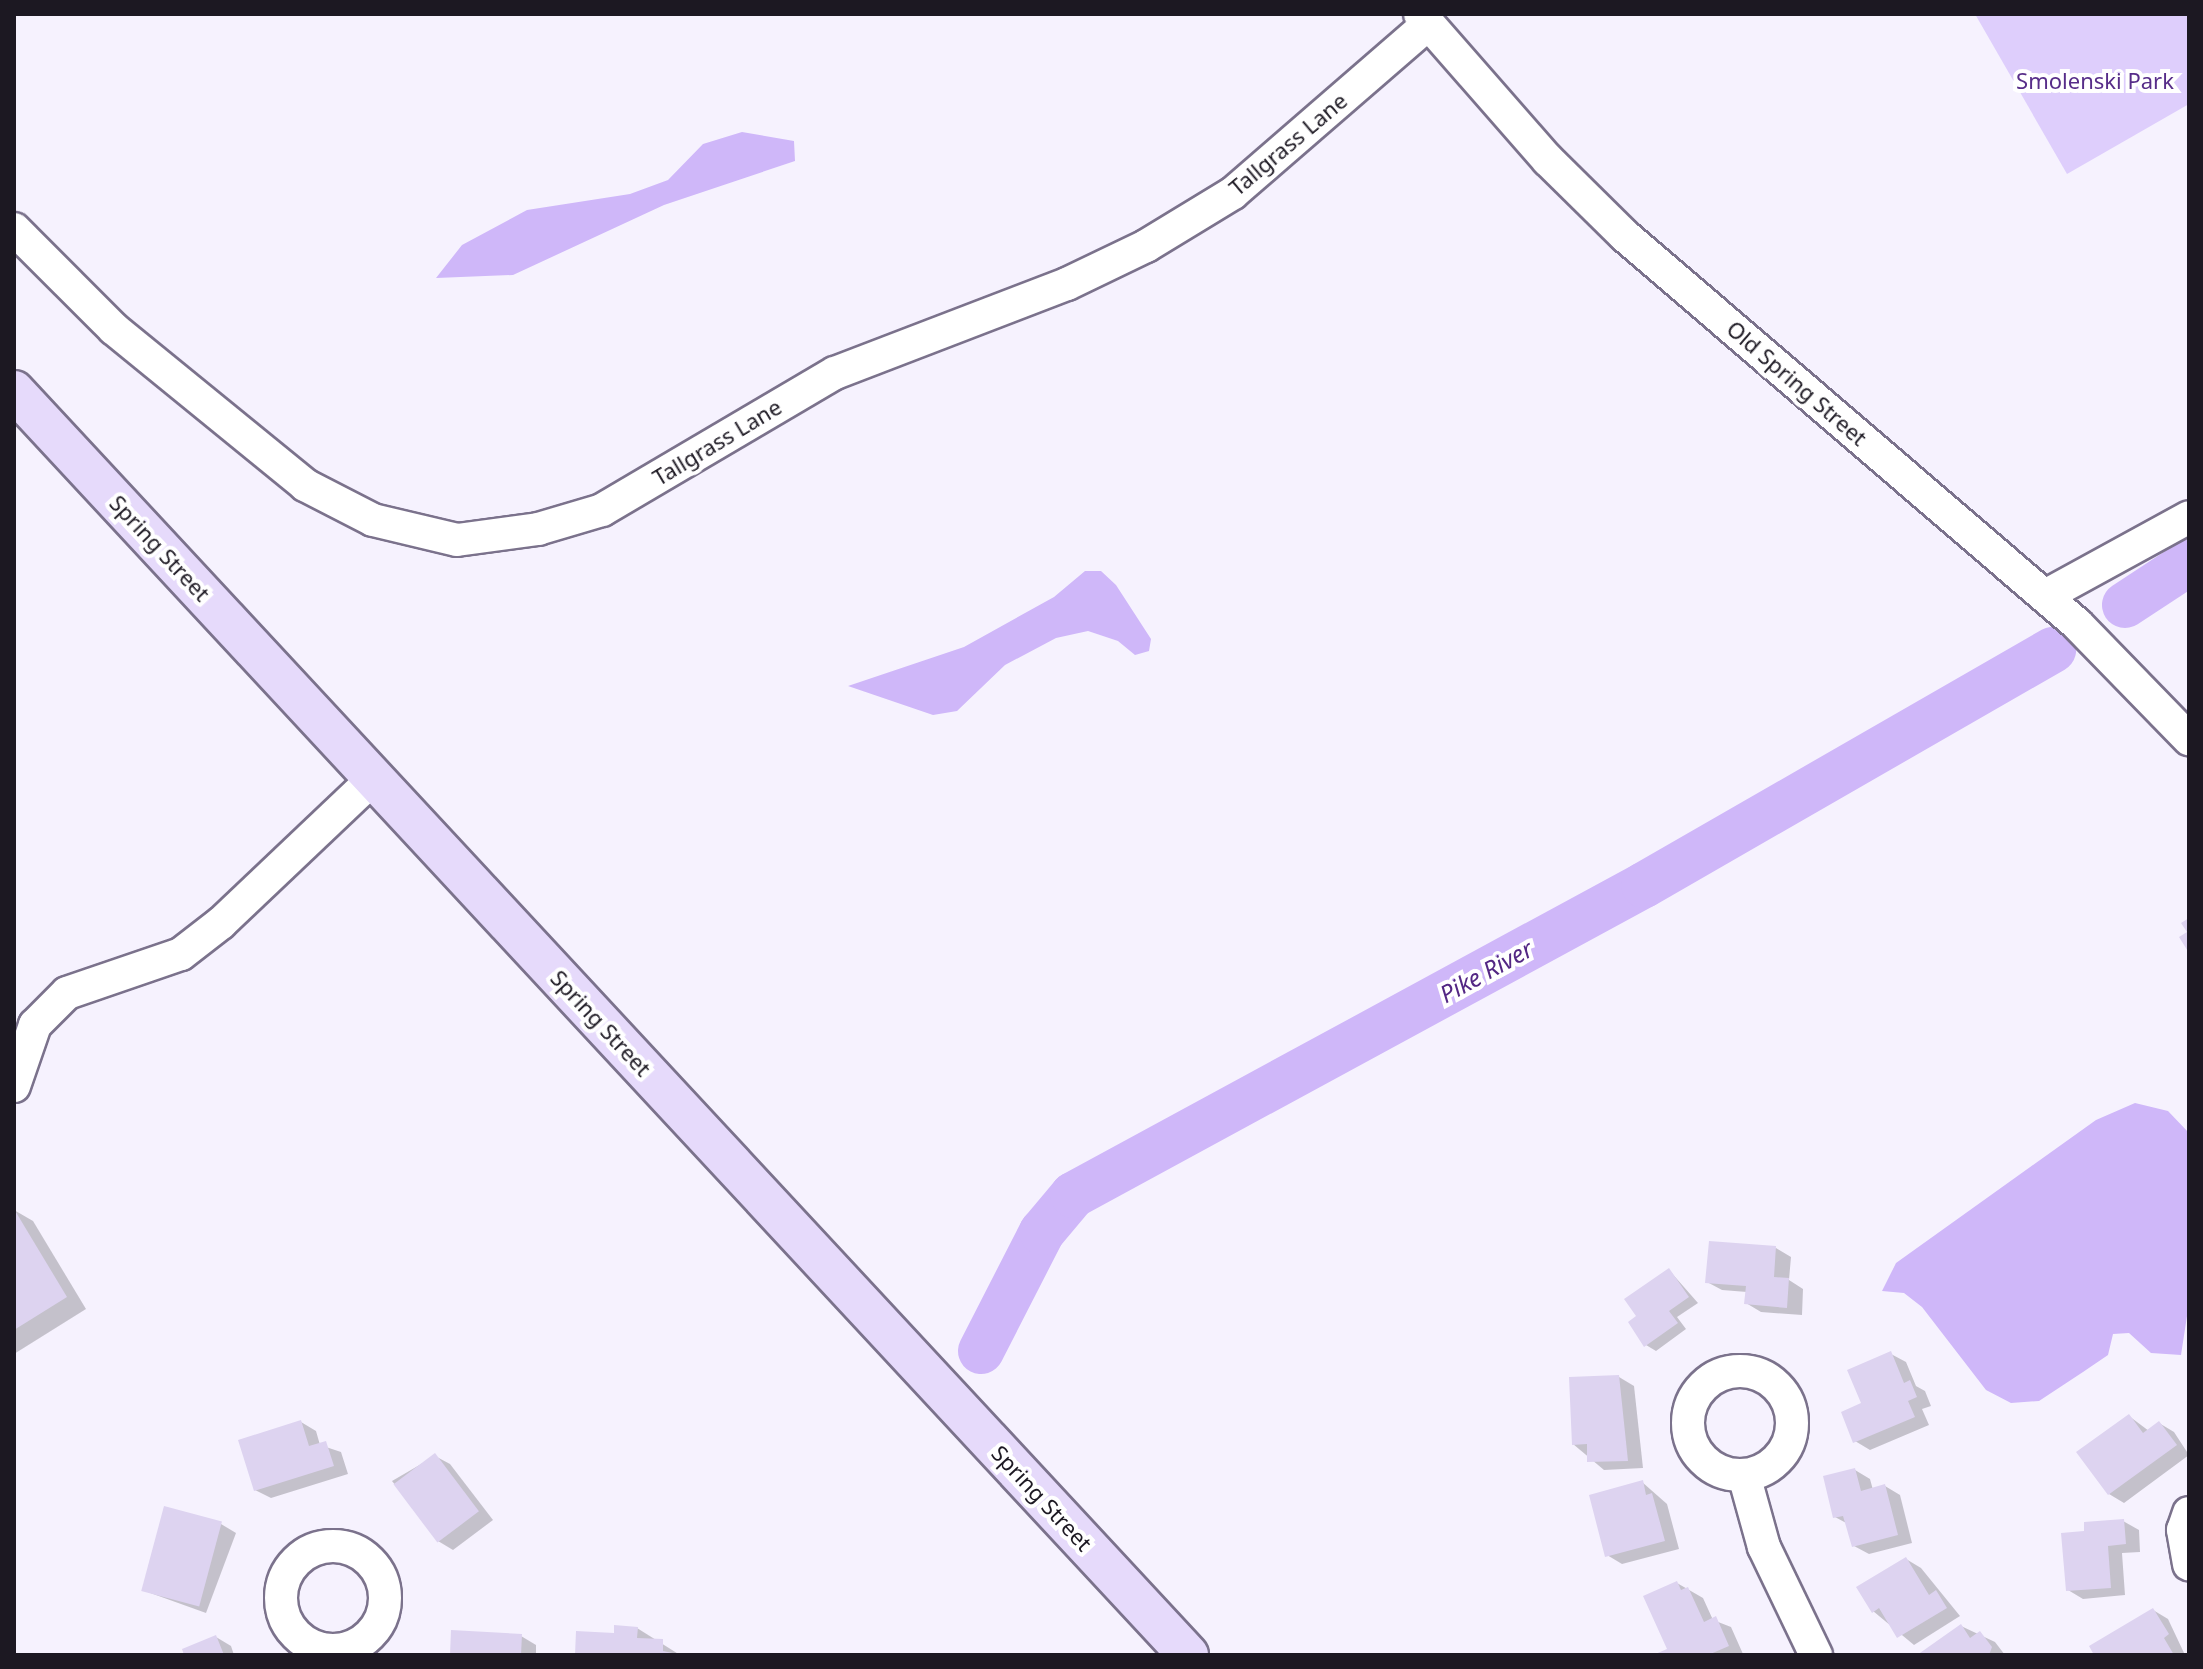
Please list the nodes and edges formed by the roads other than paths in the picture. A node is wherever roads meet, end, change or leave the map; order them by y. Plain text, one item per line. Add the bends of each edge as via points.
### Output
1 (1424, 19) edge
2 (14, 229) edge
3 (14, 391) edge
4 (2189, 517) edge
5 (2045, 596) junction
6 (2189, 739) edge
7 (374, 778) junction
8 (14, 1086) edge
9 (1744, 1475) dead end
10 (2189, 1513) edge
11 (2189, 1564) edge
12 (1188, 1655) edge
13 (1816, 1655) edge

1 - 2 street, Tallgrass Lane via 1233,193 1146,246 1067,284 835,373 602,510 538,529 457,540 373,520 305,485 114,329
1 - 5 street, Old Spring Street via 1548,160 1624,235
3 - 7 main road, Spring Street
4 - 5 street
5 - 6 street, Old Spring Street
7 - 8 street via 221,923 181,954 67,993 35,1025
7 - 12 main road, Spring Street
9 - 13 street via 1764,1547
10 - 11 street via 2183,1530

